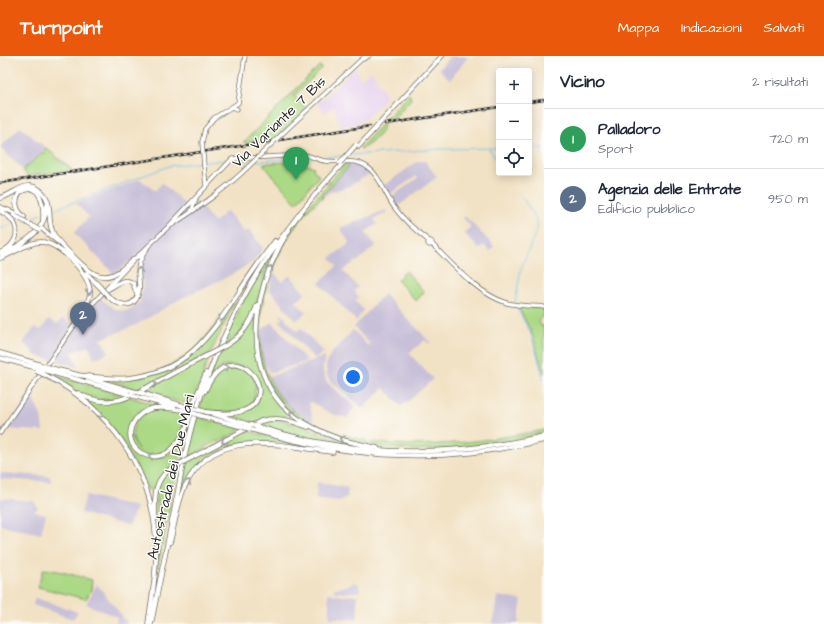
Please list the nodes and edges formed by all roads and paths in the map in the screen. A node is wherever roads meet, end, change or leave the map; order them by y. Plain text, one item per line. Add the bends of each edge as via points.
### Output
1 (246, 56) edge
2 (365, 56) edge
3 (370, 56) edge
4 (439, 56) edge
5 (442, 56) edge
6 (362, 60) junction
7 (240, 94) junction
8 (232, 107) junction
9 (238, 109) dead end
10 (357, 146) junction
11 (341, 163) junction
12 (205, 176) junction
13 (213, 179) junction
14 (206, 186) junction
15 (201, 191) junction
16 (0, 196) edge
17 (196, 198) junction
18 (204, 204) junction
19 (46, 205) junction
20 (0, 209) edge
21 (182, 211) junction
22 (191, 212) junction
23 (46, 214) junction
24 (15, 215) junction
25 (186, 215) junction
26 (168, 227) junction
27 (40, 228) junction
28 (52, 238) junction
29 (275, 241) junction
30 (147, 248) junction
31 (66, 252) junction
32 (0, 255) edge
33 (140, 255) junction
34 (78, 267) junction
35 (85, 273) junction
36 (264, 283) junction
37 (106, 290) junction
38 (137, 295) junction
39 (544, 307) edge
40 (80, 317) junction
41 (0, 353) edge
42 (0, 358) edge
43 (37, 368) junction
44 (54, 371) junction
45 (206, 373) junction
46 (77, 375) junction
47 (66, 387) junction
48 (185, 409) junction
49 (204, 413) junction
50 (245, 425) junction
51 (325, 433) junction
52 (0, 434) edge
53 (544, 436) edge
54 (544, 440) edge
55 (186, 450) junction
56 (344, 451) junction
57 (386, 451) junction
58 (156, 532) junction
59 (156, 601) junction
60 (149, 624) edge

1 - 7 main road
2 - 6 main road, Via Variante 7 Bis
3 - 6 main road, Via Variante 7 Bis
4 - 10 highway, Autostrada dei Due Mari
5 - 10 highway, Autostrada dei Due Mari
6 - 18 main road, Via Variante 7 Bis, bridge via 235,180
7 - 8 main road
7 - 8 main road via 238,104
8 - 9 main road
8 - 12 main road, bridge via 214,118 205,129 202,142
10 - 11 highway, Autostrada dei Due Mari, bridge
11 - 29 highway, Autostrada dei Due Mari via 301,207
36 -> 11 highway via 276,254 292,226
11 - 55 highway, Autostrada dei Due Mari via 292,222 247,290 212,365
12 - 13 main road via 208,180
12 - 14 main road
12 - 15 main road
13 - 14 main road
13 - 39 main road via 232,159 307,155 324,161 362,164 374,173 394,207 408,224 480,289 498,299 515,304
14 - 15 main road
15 - 17 main road
16 - 19 highway via 25,186 36,188 42,192
17 - 18 main road via 199,204
17 - 21 main road
17 - 22 main road
18 - 22 main road, Via Variante 7 Bis
19 - 23 highway
19 - 24 highway via 36,192 24,190 16,199
20 - 24 highway
21 - 25 main road via 183,215
21 - 26 main road
22 - 25 main road, Via Variante 7 Bis
23 - 27 highway
23 - 31 highway via 53,233
24 - 27 highway, bridge
24 - 27 highway, bridge via 24,217
24 - 32 highway via 14,241
25 - 26 main road, Via Variante 7 Bis
26 - 30 main road
27 - 28 highway
27 - 31 highway
27 - 32 highway via 28,240
28 - 31 highway
28 - 35 highway
29 - 45 highway, Autostrada dei Due Mari via 232,314
29 -> 46 highway via 214,328 186,357 162,370 137,377
30 - 33 main road
38 -> 30 highway via 138,267
31 - 32 highway via 52,244 40,242
31 - 33 highway via 88,271 102,276 118,272
31 - 34 highway
33 - 37 main road
34 - 35 highway
34 -> 40 highway via 88,280 90,290 89,299
35 - 38 highway, bridge via 117,303 125,305 133,302
47 -> 36 highway, bridge via 82,396 105,402 134,394 238,338 248,326
51 -> 36 highway via 307,424 287,409 274,394 264,375 258,355 256,333
37 - 38 highway via 125,280 133,283
37 - 40 main road
40 - 52 main road
41 - 43 highway
42 - 43 highway
43 - 44 highway, bridge
43 - 47 highway, bridge
44 - 46 highway
44 - 48 highway, bridge
45 -> 48 highway via 186,431 175,448 169,453 155,457 142,453 133,444 131,430 143,412 157,408
45 - 60 highway, Autostrada dei Due Mari via 184,450
46 - 48 highway, bridge via 141,393
47 -> 58 highway via 110,424 130,454 148,494
48 - 49 highway, bridge
49 - 50 highway
55 -> 49 highway via 203,394 221,368 232,364 238,365 249,370 255,377 258,395 248,409 226,414
50 - 56 highway, bridge via 250,429 302,443
50 - 57 highway, bridge via 318,442
57 -> 51 highway
51 -> 58 highway, bridge via 287,420 266,419 174,467 164,474 156,487
53 - 57 highway via 462,450
54 - 56 highway via 502,449 446,455 389,455
55 - 59 highway, Autostrada dei Due Mari
59 -> 56 highway via 183,492 191,476 209,458 232,446 263,443
58 - 60 highway
59 - 60 highway, Autostrada dei Due Mari

